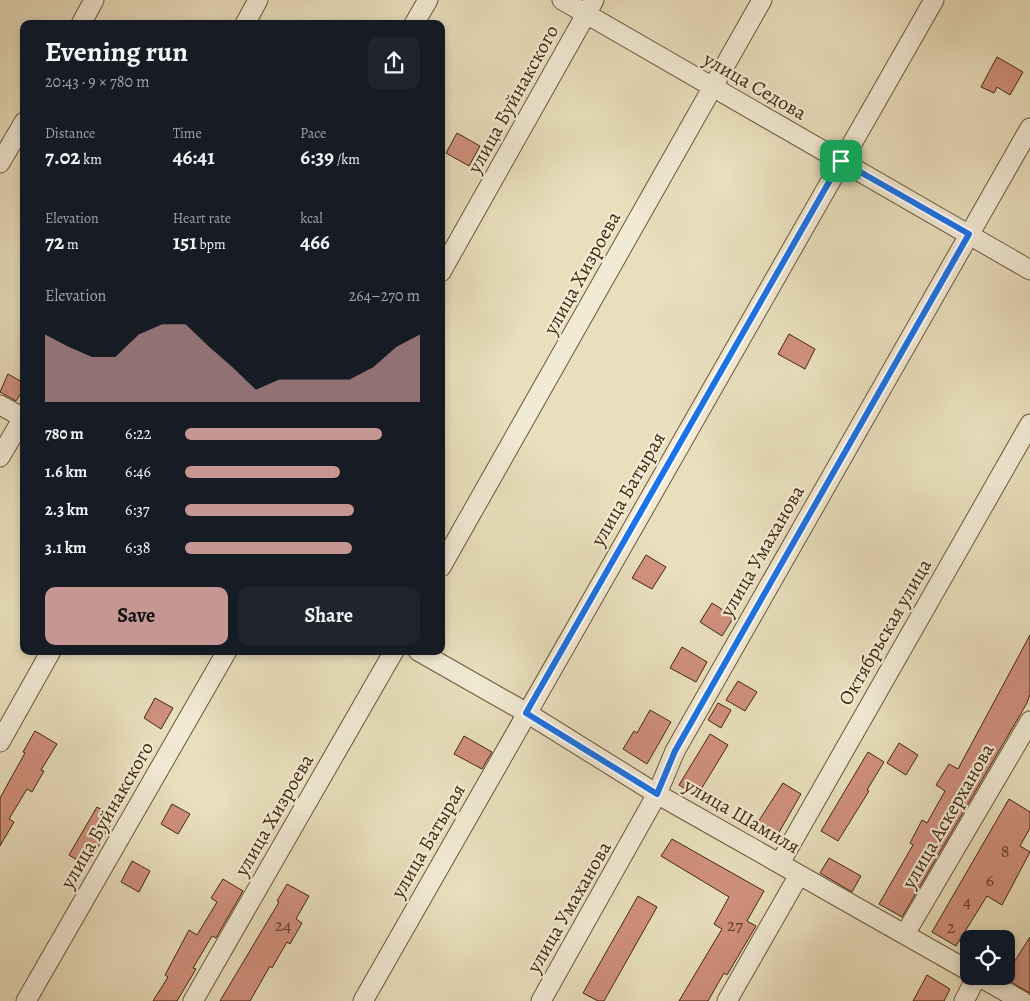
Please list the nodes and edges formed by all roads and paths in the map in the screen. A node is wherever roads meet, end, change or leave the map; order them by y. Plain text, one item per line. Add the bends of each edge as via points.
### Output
1 (94, 0) edge
2 (258, 0) edge
3 (428, 0) edge
4 (562, 0) edge
5 (762, 0) edge
6 (934, 0) edge
7 (590, 7) edge
8 (83, 20) edge
9 (247, 20) edge
10 (416, 20) edge
11 (713, 87) junction
12 (1030, 128) edge
13 (20, 129) edge
14 (841, 161) junction
15 (0, 164) edge
16 (969, 234) junction
17 (445, 265) edge
18 (1030, 270) edge
19 (0, 405) edge
20 (20, 415) edge
21 (20, 422) edge
22 (1030, 424) edge
23 (0, 457) edge
24 (445, 560) edge
25 (49, 655) edge
26 (224, 655) edge
27 (392, 655) edge
28 (425, 655) edge
29 (526, 713) junction
30 (1030, 721) edge
31 (0, 742) edge
32 (657, 794) junction
33 (780, 863) junction
34 (799, 875) junction
35 (905, 934) junction
36 (960, 966) edge
37 (973, 985) edge
38 (994, 985) edge
39 (26, 1001) edge
40 (193, 1001) edge
41 (363, 1001) edge
42 (541, 1001) edge
43 (728, 1001) edge
44 (964, 1001) edge
45 (1022, 1001) edge

1 - 8 street
2 - 9 street
3 - 10 street
4 - 7 street, улица Седова
5 - 11 street, улица Хизроева
6 - 14 street, улица Батырая
7 - 11 street, улица Седова
7 - 17 street, улица Буйнакского
11 - 14 street, улица Седова
11 - 24 street, улица Хизроева
12 - 16 street, улица Умаханова
13 - 15 street
14 - 16 street, улица Седова
14 - 29 street, улица Батырая
16 - 18 street, улица Седова
16 - 32 street, улица Умаханова via 675,751
19 - 20 street
21 - 23 street
22 - 33 street, Октябрьская улица
25 - 31 street
26 - 39 street, улица Буйнакского
27 - 40 street, улица Хизроева
28 - 29 street, улица Шамиля
29 - 32 street, улица Шамиля
29 - 41 street, улица Батырая
30 - 35 street, улица Аскерханова
32 - 33 street, улица Шамиля
32 - 42 street, улица Умаханова
33 - 34 street, улица Шамиля
34 - 35 street, улица Шамиля
34 - 43 street
35 - 36 street, улица Шамиля
37 - 44 street
38 - 45 street

